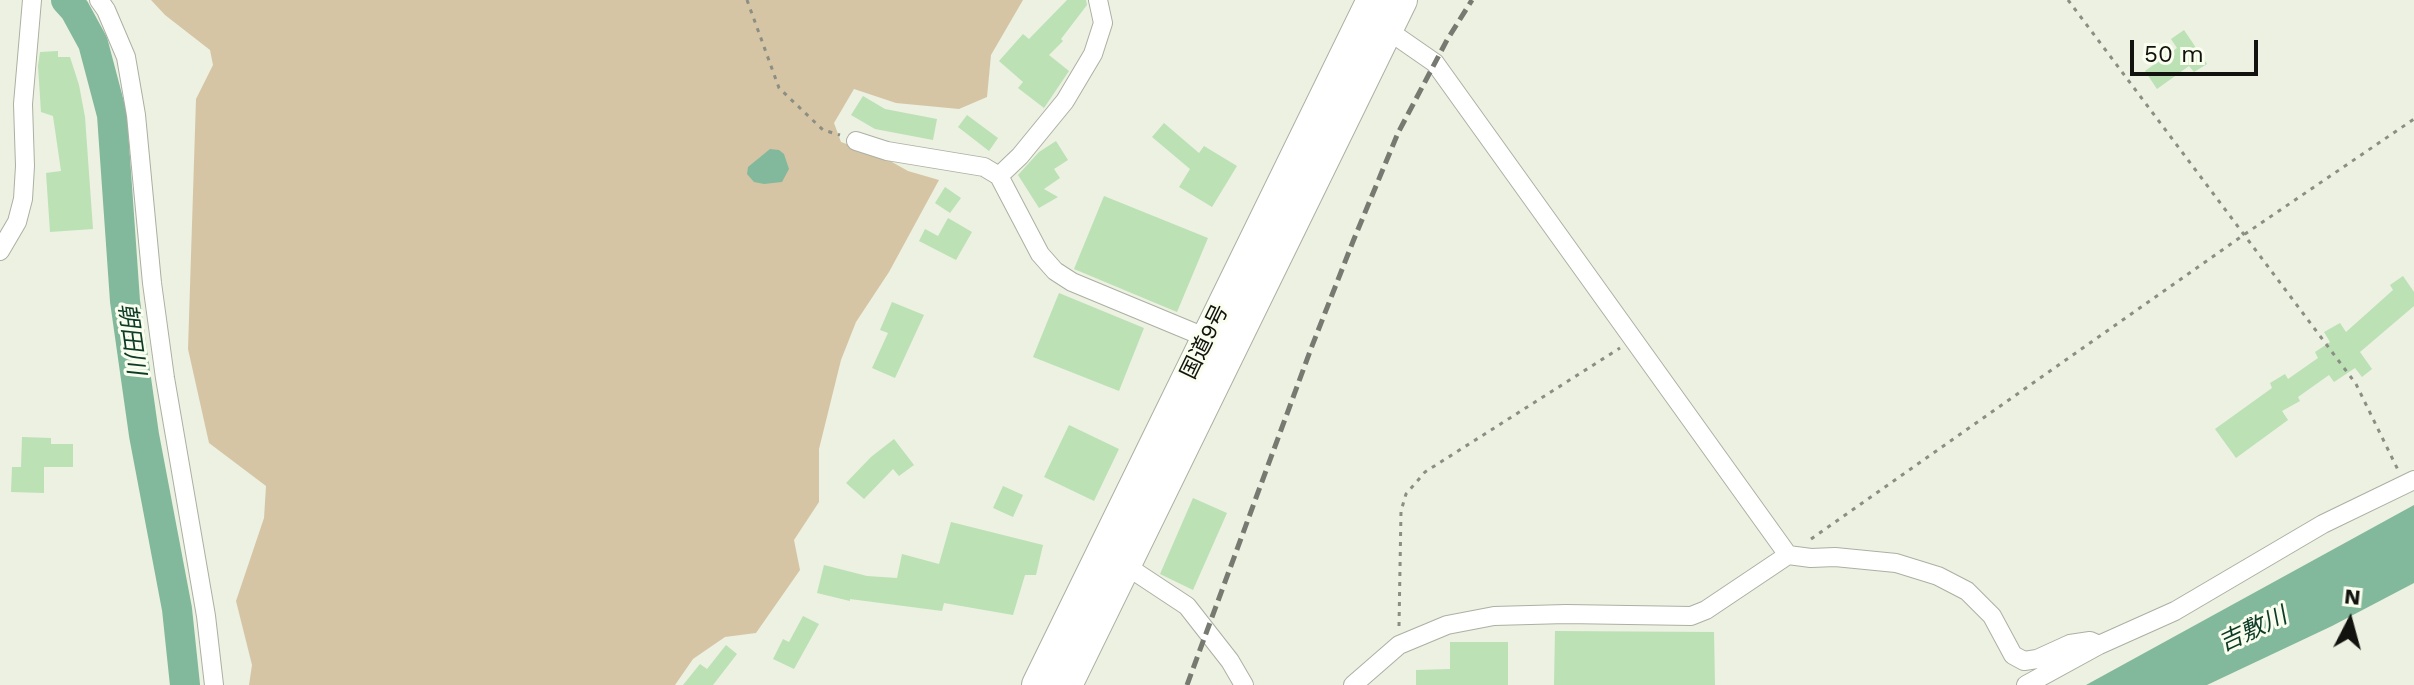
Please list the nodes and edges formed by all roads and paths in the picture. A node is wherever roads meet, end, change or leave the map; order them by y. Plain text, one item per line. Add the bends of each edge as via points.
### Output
1 (32, 0) edge
2 (99, 0) edge
3 (747, 0) edge
4 (1098, 0) edge
5 (1373, 0) edge
6 (1401, 0) edge
7 (2068, 0) edge
8 (1386, 29) junction
9 (2414, 119) edge
10 (856, 141) joint
11 (999, 176) junction
12 (2245, 234) junction
13 (0, 251) edge
14 (1207, 338) junction
15 (1633, 340) junction
16 (2410, 482) edge
17 (1788, 555) junction
18 (1125, 565) junction
19 (1399, 645) junction
20 (2099, 645) junction
21 (214, 685) edge
22 (1038, 685) edge
23 (1066, 685) edge
24 (1244, 685) edge
25 (1353, 685) edge
26 (2026, 685) edge

1 - 13 street via 23,104 23,199
2 - 21 street via 126,57 136,115 165,378
3 - 10 path via 779,88 823,130
4 - 11 street via 1103,23 1093,54 1065,101
5 - 14 highway, 国道9号
6 - 8 highway, 国道9号
7 - 12 path
8 - 15 street via 1435,63
8 - 18 highway, 国道9号
9 - 12 path
10 - 11 street via 984,167
11 - 14 street via 1040,254 1055,271
12 - 16 path via 2356,384
12 - 17 path
14 - 22 highway, 国道9号
15 - 17 street
15 - 19 path via 1425,472 1406,494 1401,511
16 - 20 street via 2323,524 2175,611
17 - 19 street via 1691,616 1494,616 1447,625
17 - 20 street via 1896,563 1938,576 1967,591 1992,616 2013,655 2024,661 2070,644
18 - 23 highway, 国道9号
18 - 24 street via 1187,606
19 - 25 street
20 - 26 street

